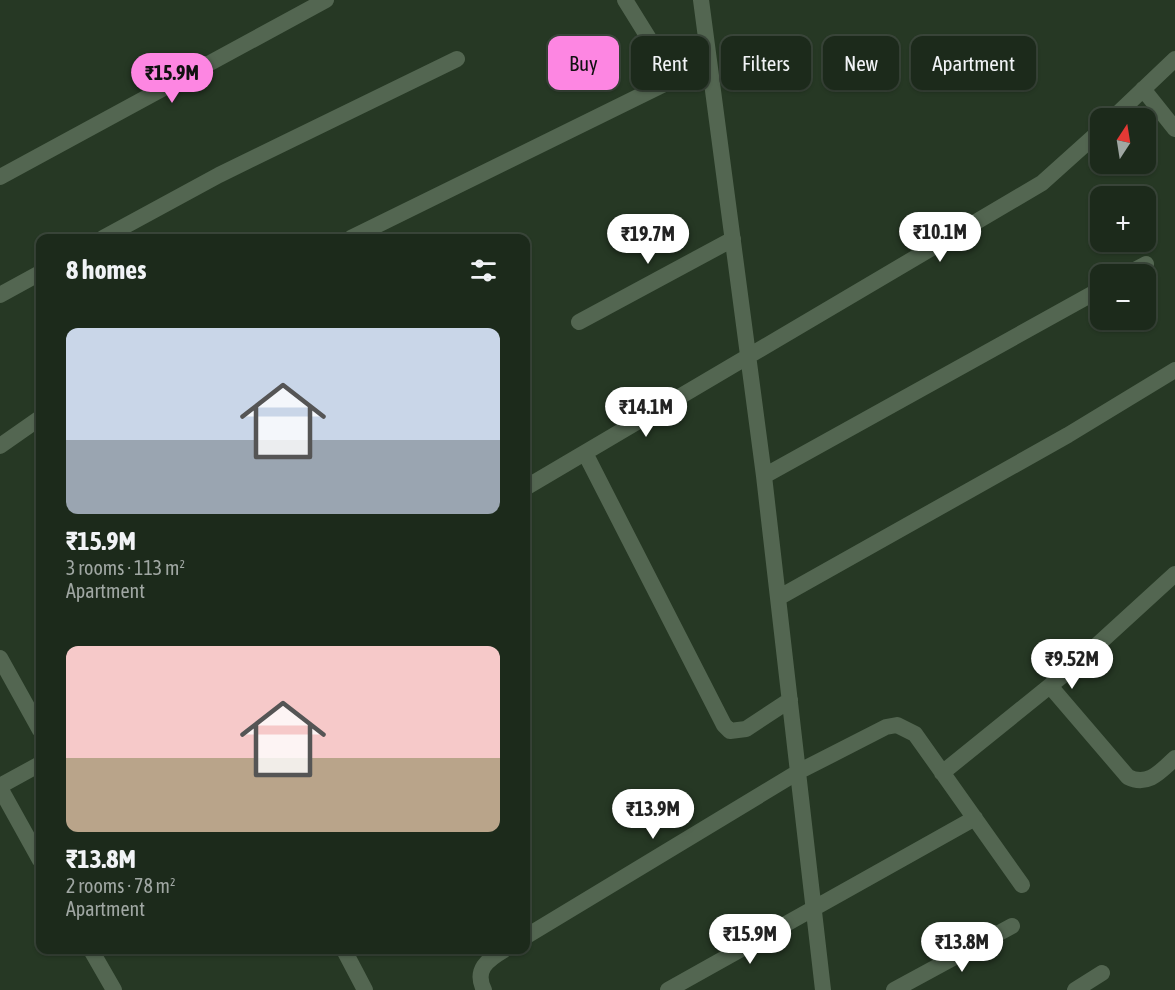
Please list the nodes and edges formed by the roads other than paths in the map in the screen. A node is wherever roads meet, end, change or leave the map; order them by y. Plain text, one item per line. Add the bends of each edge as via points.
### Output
1 (326, 0) edge
2 (625, 0) edge
3 (701, 0) edge
4 (647, 36) edge
5 (706, 36) edge
6 (457, 59) dead end
7 (1175, 59) edge
8 (709, 62) edge
9 (1143, 89) junction
10 (654, 90) edge
11 (1123, 108) edge
12 (1175, 129) edge
13 (1090, 140) edge
14 (0, 177) edge
15 (110, 234) edge
16 (359, 234) edge
17 (733, 239) junction
18 (36, 275) edge
19 (0, 295) edge
20 (1090, 295) edge
21 (579, 322) dead end
22 (749, 357) junction
23 (1175, 370) edge
24 (36, 421) edge
25 (0, 446) edge
26 (585, 453) junction
27 (764, 476) junction
28 (530, 485) edge
29 (1175, 574) edge
30 (778, 598) junction
31 (0, 658) edge
32 (1050, 686) junction
33 (790, 700) junction
34 (36, 723) edge
35 (1175, 758) edge
36 (36, 766) edge
37 (798, 772) junction
38 (942, 772) junction
39 (0, 787) edge
40 (975, 818) junction
41 (36, 853) edge
42 (1022, 885) dead end
43 (814, 910) junction
44 (1012, 926) dead end
45 (530, 934) edge
46 (93, 954) edge
47 (346, 954) edge
48 (499, 954) edge
49 (1102, 973) dead end
50 (114, 990) edge
51 (365, 990) edge
52 (484, 990) edge
53 (668, 990) edge
54 (823, 990) edge
55 (894, 990) edge
56 (1075, 990) edge

1 - 14 street
2 - 4 street
3 - 5 street
6 - 15 street via 219,175
7 - 9 street
8 - 17 street
9 - 11 street
9 - 12 street
10 - 16 street
13 - 22 street via 1042,183
17 - 21 street
17 - 22 street
18 - 19 street
20 - 27 street
22 - 26 street
22 - 27 street
23 - 30 street via 1068,435
24 - 25 street
26 - 28 street
26 - 33 street via 724,725 730,731 746,729
27 - 30 street
29 - 32 street
30 - 33 street
31 - 34 street
32 - 35 street via 1128,777 1136,781 1154,777
32 - 38 street
33 - 37 street
36 - 39 street
37 - 38 street via 897,725 915,734
37 - 43 street
37 - 45 street
38 - 40 street
39 - 41 street
40 - 42 street
40 - 43 street
43 - 53 street
43 - 54 street
44 - 55 street
46 - 50 street
47 - 51 street
48 - 52 street via 481,968 479,979
49 - 56 street

